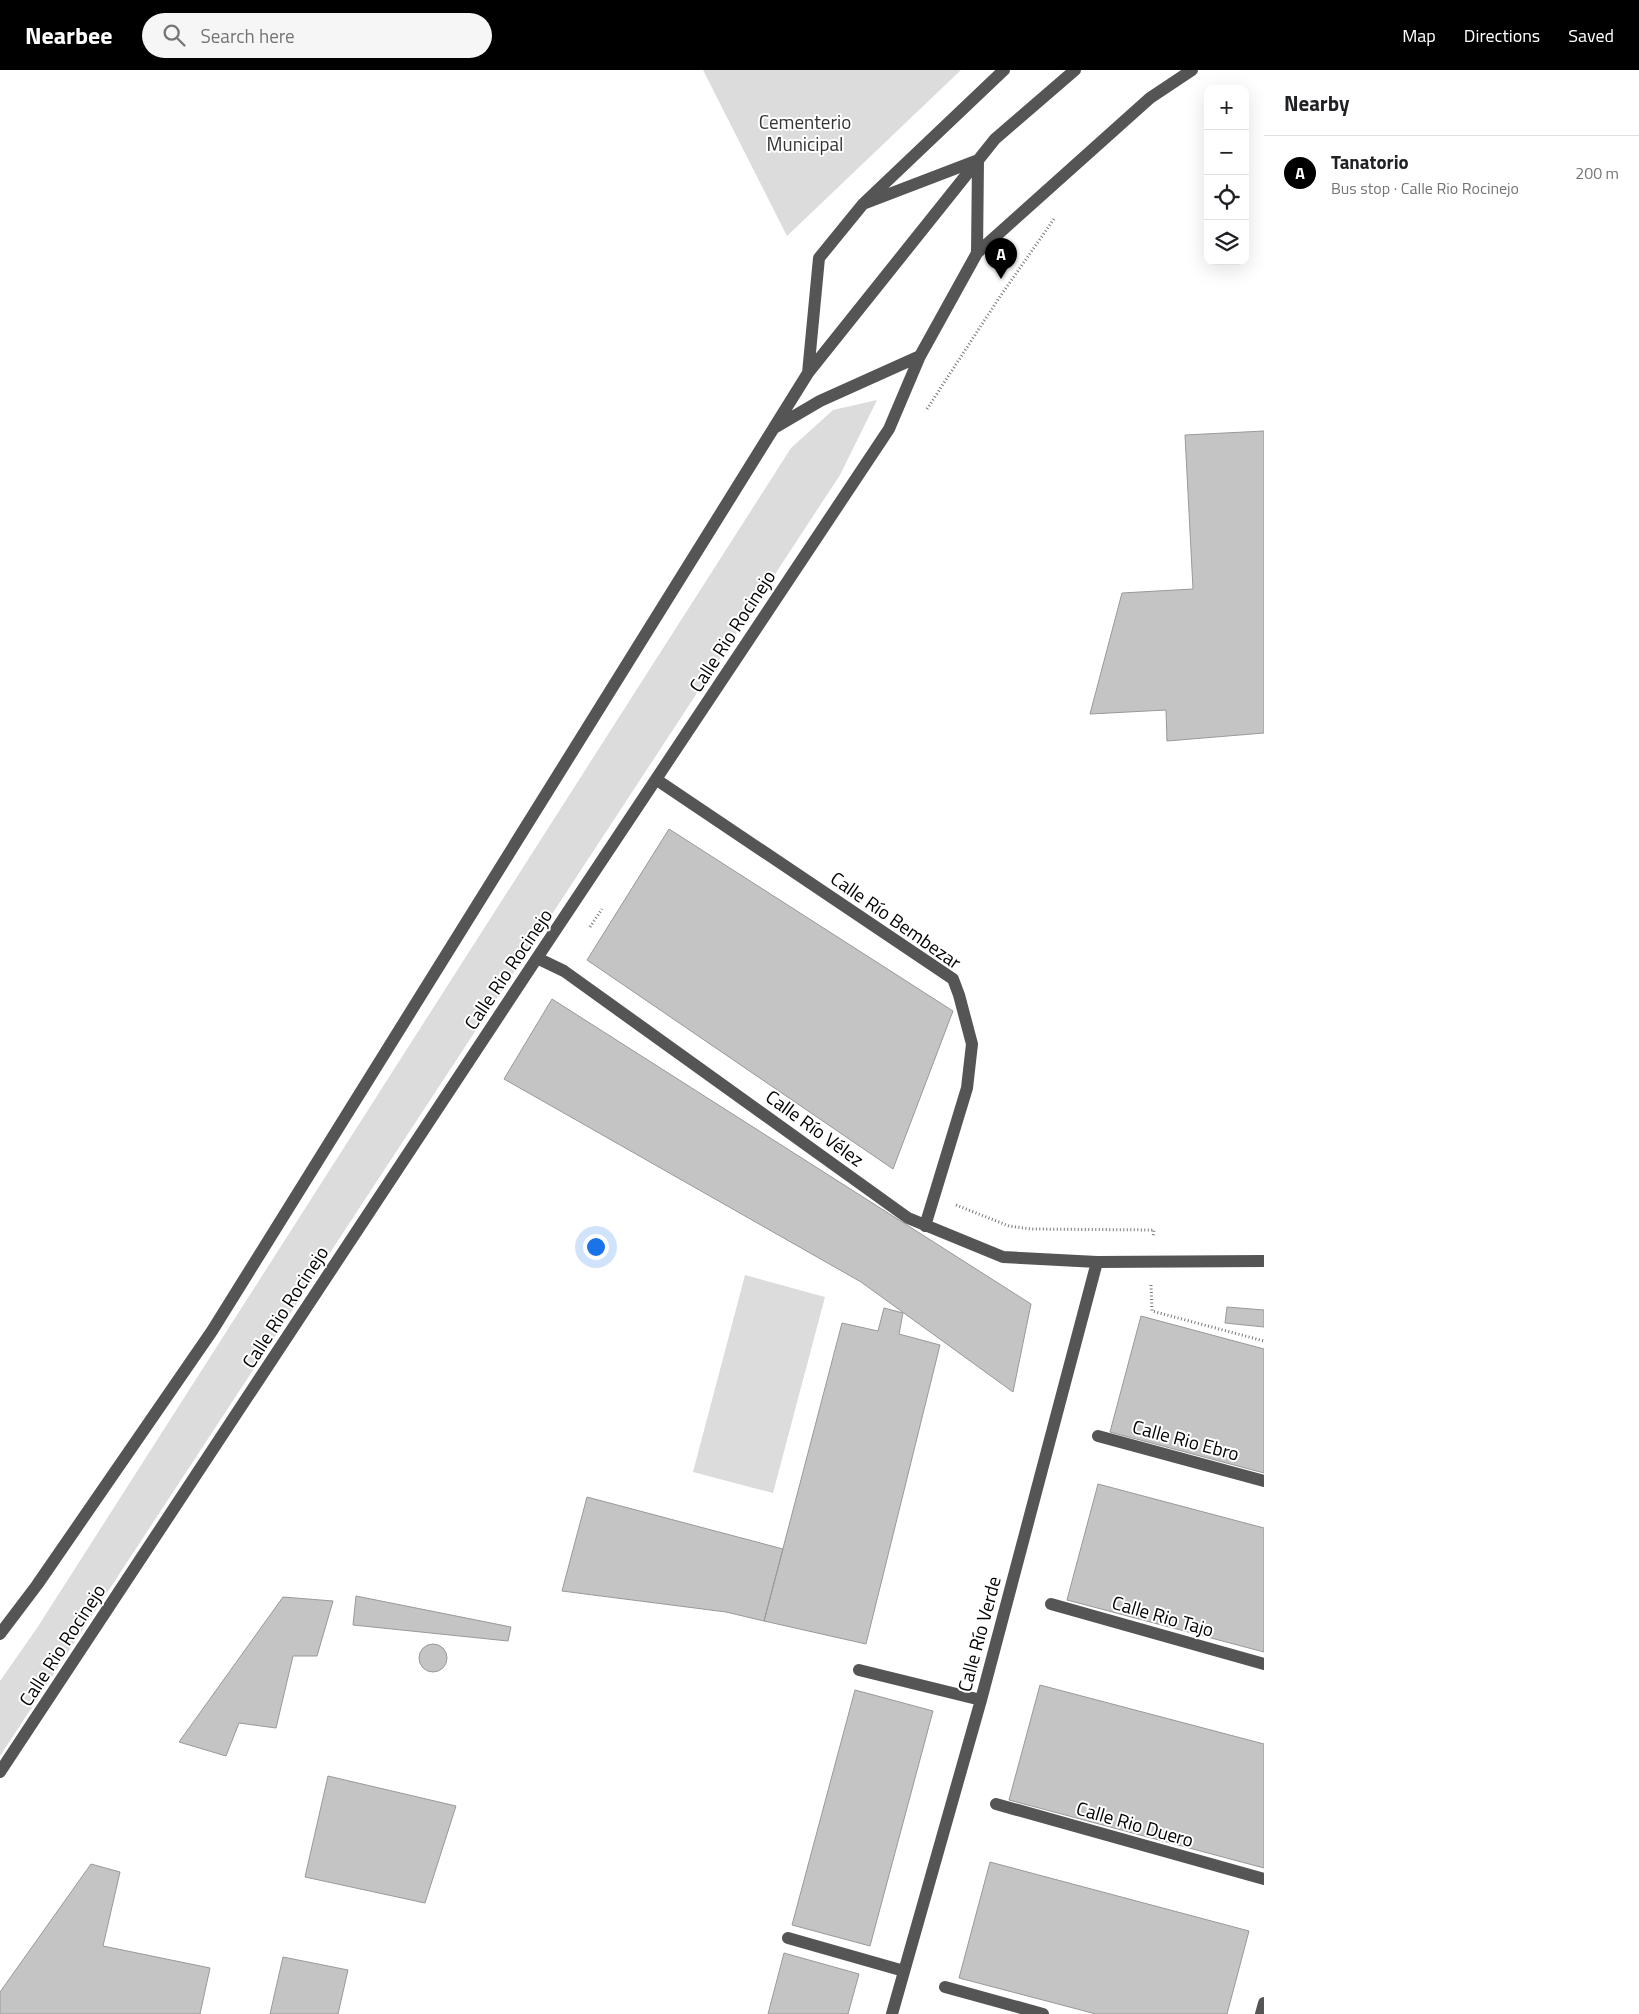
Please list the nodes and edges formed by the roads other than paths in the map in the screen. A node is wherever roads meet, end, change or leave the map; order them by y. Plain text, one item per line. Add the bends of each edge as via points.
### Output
1 (1004, 70) edge
2 (1075, 70) edge
3 (1192, 70) edge
4 (978, 160) junction
5 (863, 204) junction
6 (977, 252) junction
7 (920, 356) junction
8 (808, 373) junction
9 (772, 430) junction
10 (656, 780) junction
11 (537, 958) junction
12 (925, 1226) junction
13 (1264, 1261) edge
14 (1098, 1262) junction
15 (1098, 1436) dead end
16 (1264, 1481) edge
17 (1051, 1604) dead end
18 (0, 1634) edge
19 (1264, 1664) edge
20 (859, 1670) dead end
21 (981, 1700) junction
22 (0, 1772) edge
23 (996, 1804) dead end
24 (1264, 1879) edge
25 (788, 1938) dead end
26 (904, 1971) junction
27 (945, 1987) dead end
28 (1264, 2003) edge
29 (892, 2014) edge
30 (1043, 2014) edge
31 (1261, 2014) edge

1 - 5 street
2 - 4 street via 995,139
3 - 6 street via 1150,98
4 - 5 street
4 - 6 street, Calle Rio Rocinejo
4 - 8 street
5 - 8 street via 819,258
6 - 7 street, Calle Rio Rocinejo
7 - 9 street via 820,401
7 - 10 street, Calle Rio Rocinejo via 888,429
8 - 9 street
9 - 18 street via 212,1331
10 - 11 street, Calle Rio Rocinejo
10 - 12 street, Calle Río Bembezar via 953,979 972,1044 967,1088
11 - 12 street, Calle Río Vélez via 564,972 908,1218
11 - 22 street, Calle Rio Rocinejo
12 - 14 street, Calle Río Vélez via 1003,1257
13 - 14 street, Calle Río Vélez
14 - 21 street, Calle Río Verde
15 - 16 street, Calle Rio Ebro
17 - 19 street, Calle Rio Tajo
20 - 21 street
21 - 26 street, Calle Río Verde
23 - 24 street, Calle Rio Duero
25 - 26 street
26 - 29 street, Calle Río Verde
27 - 30 street
28 - 31 street

